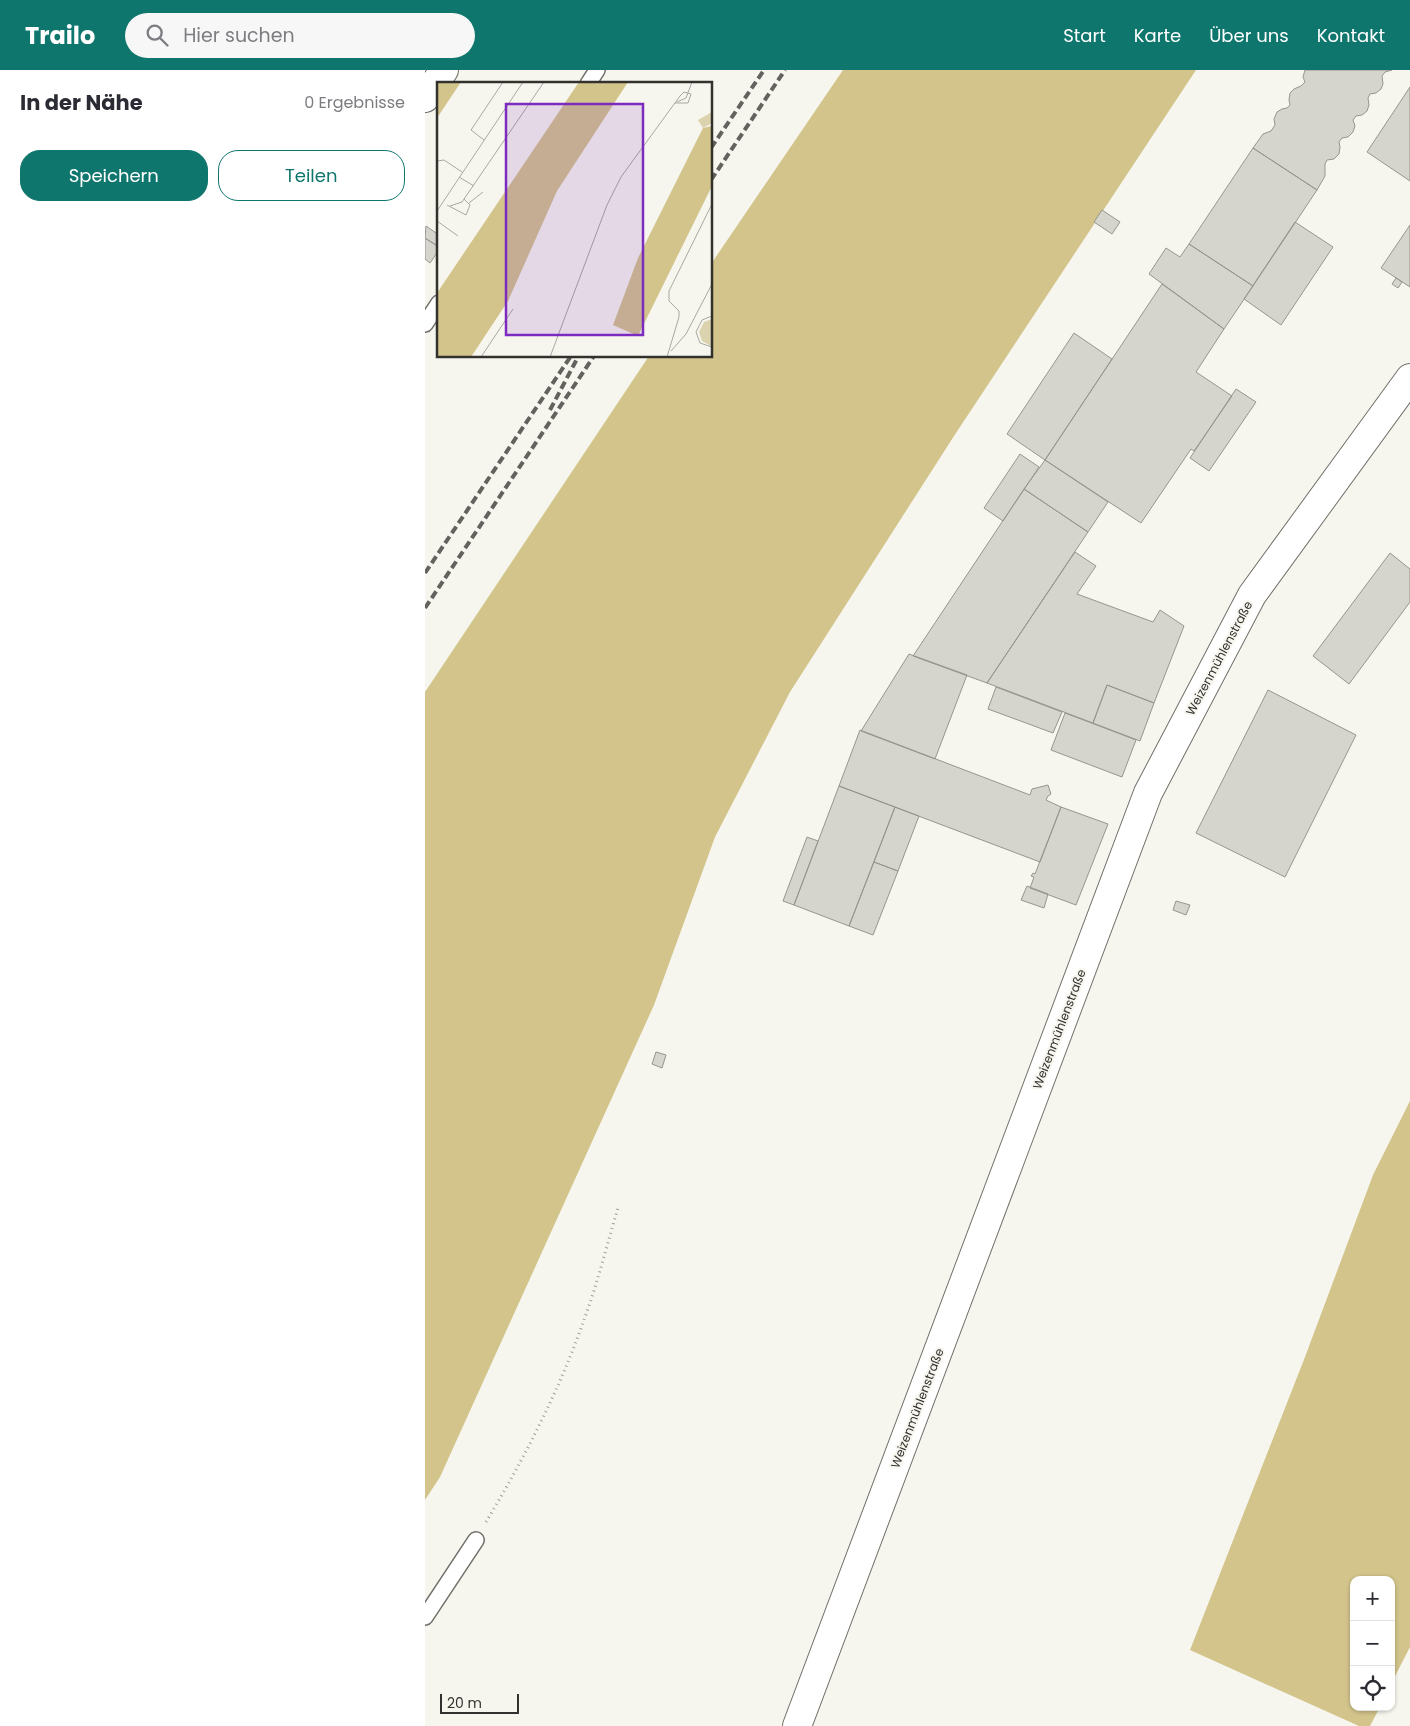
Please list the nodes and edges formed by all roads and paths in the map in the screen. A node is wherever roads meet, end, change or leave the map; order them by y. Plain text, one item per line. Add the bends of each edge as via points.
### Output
1 (444, 70) edge
2 (597, 70) edge
3 (588, 82) edge
4 (425, 98) edge
5 (437, 306) edge
6 (425, 324) edge
7 (1410, 378) edge
8 (618, 1208) dead end
9 (476, 1540) joint
10 (425, 1617) edge
11 (797, 1726) edge

1 - 4 street
2 - 3 lane
5 - 6 lane
7 - 11 street, Weizenmühlenstraße via 1252,595 1148,792
8 - 9 path via 585,1317 560,1383
9 - 10 lane

